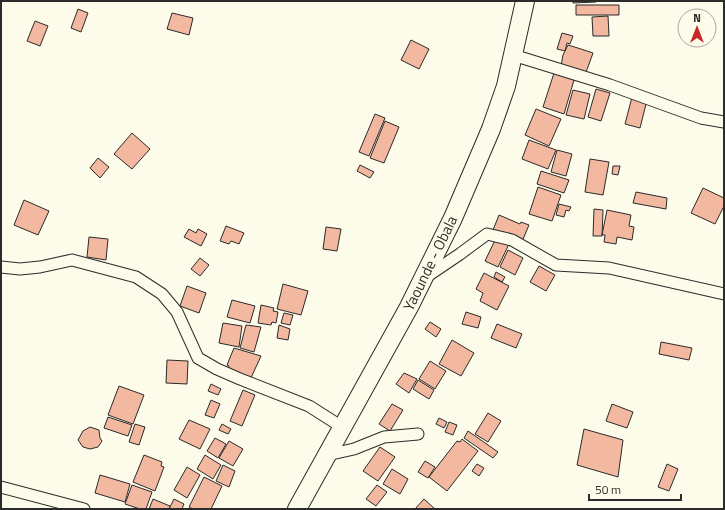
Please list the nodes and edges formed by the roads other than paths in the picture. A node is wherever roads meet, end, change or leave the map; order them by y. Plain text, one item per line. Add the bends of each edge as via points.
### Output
1 (525, 1) edge
2 (513, 55) junction
3 (724, 122) edge
4 (1, 267) edge
5 (423, 278) junction
6 (724, 294) edge
7 (342, 427) junction
8 (418, 434) dead end
9 (327, 455) junction
10 (1, 487) edge
11 (84, 509) edge
12 (297, 509) edge

1 - 2 highway, Yaounde - Obala
2 - 3 street via 610,85 701,118
2 - 5 highway, Yaounde - Obala via 506,86 491,129 453,218
4 - 7 street via 20,269 72,260 136,277 162,294 177,312 198,358 240,379 309,406
5 - 6 street via 487,234 512,240 556,265 609,268
5 - 7 highway, Yaounde - Obala
7 - 9 highway, Yaounde - Obala
8 - 9 street via 384,437 354,449
9 - 12 highway, Yaounde - Obala
10 - 11 street

